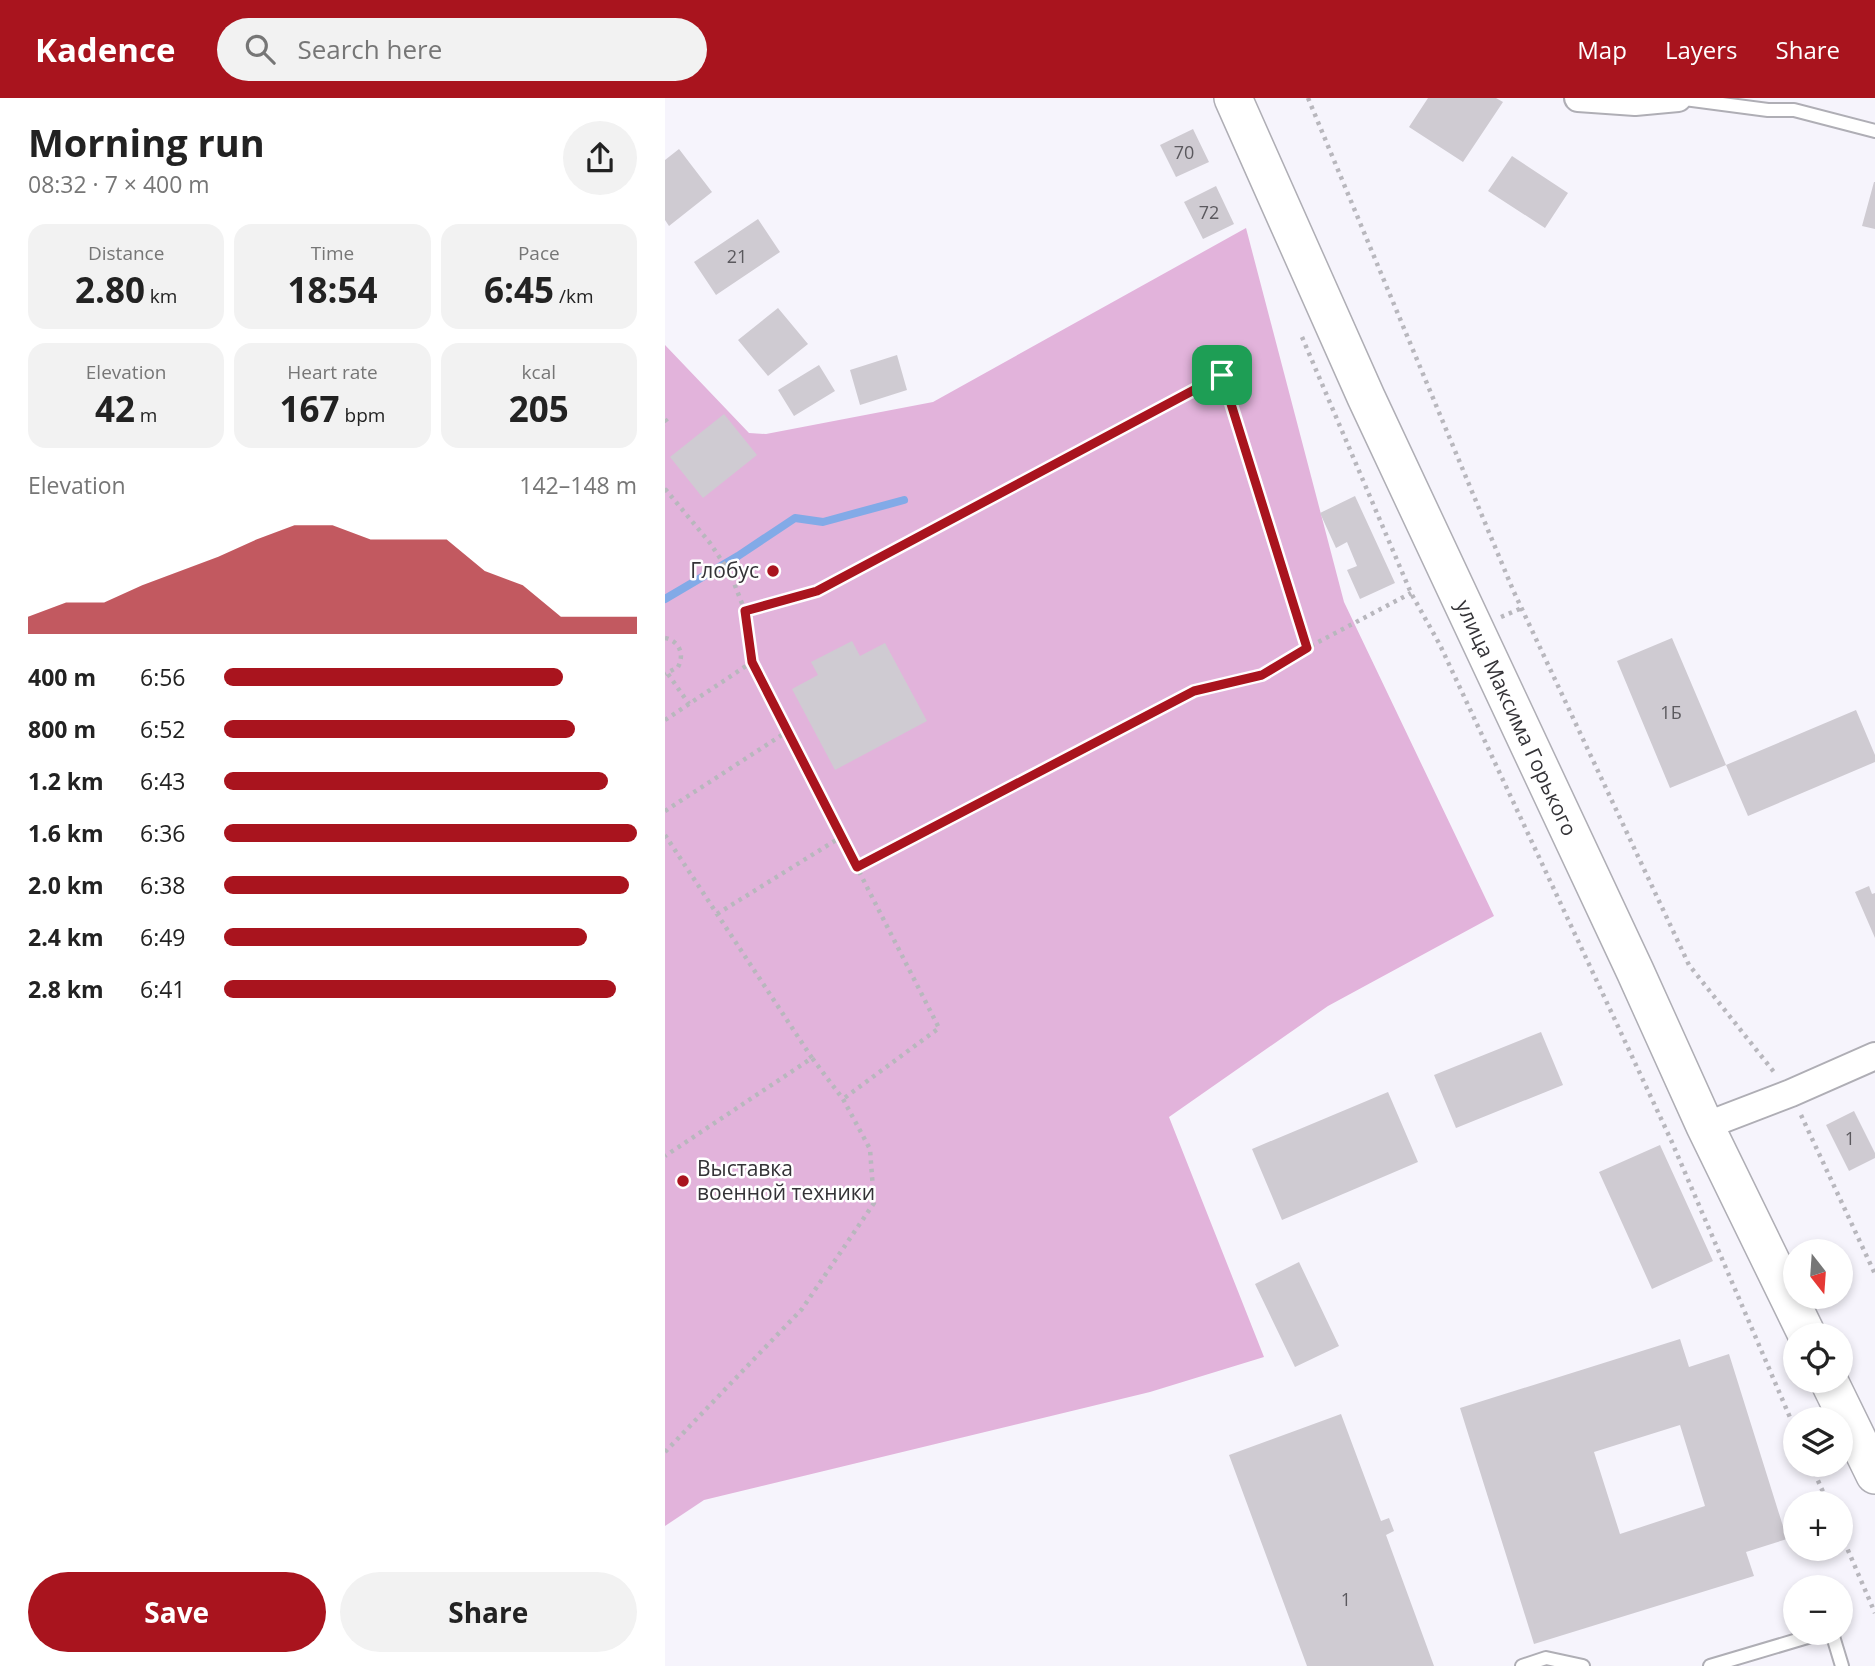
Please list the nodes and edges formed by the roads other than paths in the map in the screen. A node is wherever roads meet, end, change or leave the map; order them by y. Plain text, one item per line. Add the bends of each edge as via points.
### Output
1 (1233, 98) edge
2 (1578, 98) edge
3 (1677, 98) edge
4 (1766, 104) edge
5 (1875, 131) edge
6 (1875, 1056) edge
7 (1705, 1126) junction
8 (1801, 1323) edge
9 (1835, 1393) edge
10 (1875, 1475) edge
11 (1783, 1644) edge
12 (1836, 1645) edge
13 (1522, 1666) edge
14 (1583, 1666) edge
15 (1710, 1666) edge
16 (1842, 1666) edge

1 - 7 main road, улица Максима Горького via 1366,397
2 - 3 street via 1635,102
3 - 4 lane
4 - 5 lane
6 - 7 street
7 - 8 main road, улица Максима Горького
9 - 10 main road
11 - 15 lane
12 - 16 lane
13 - 14 lane via 1546,1658

